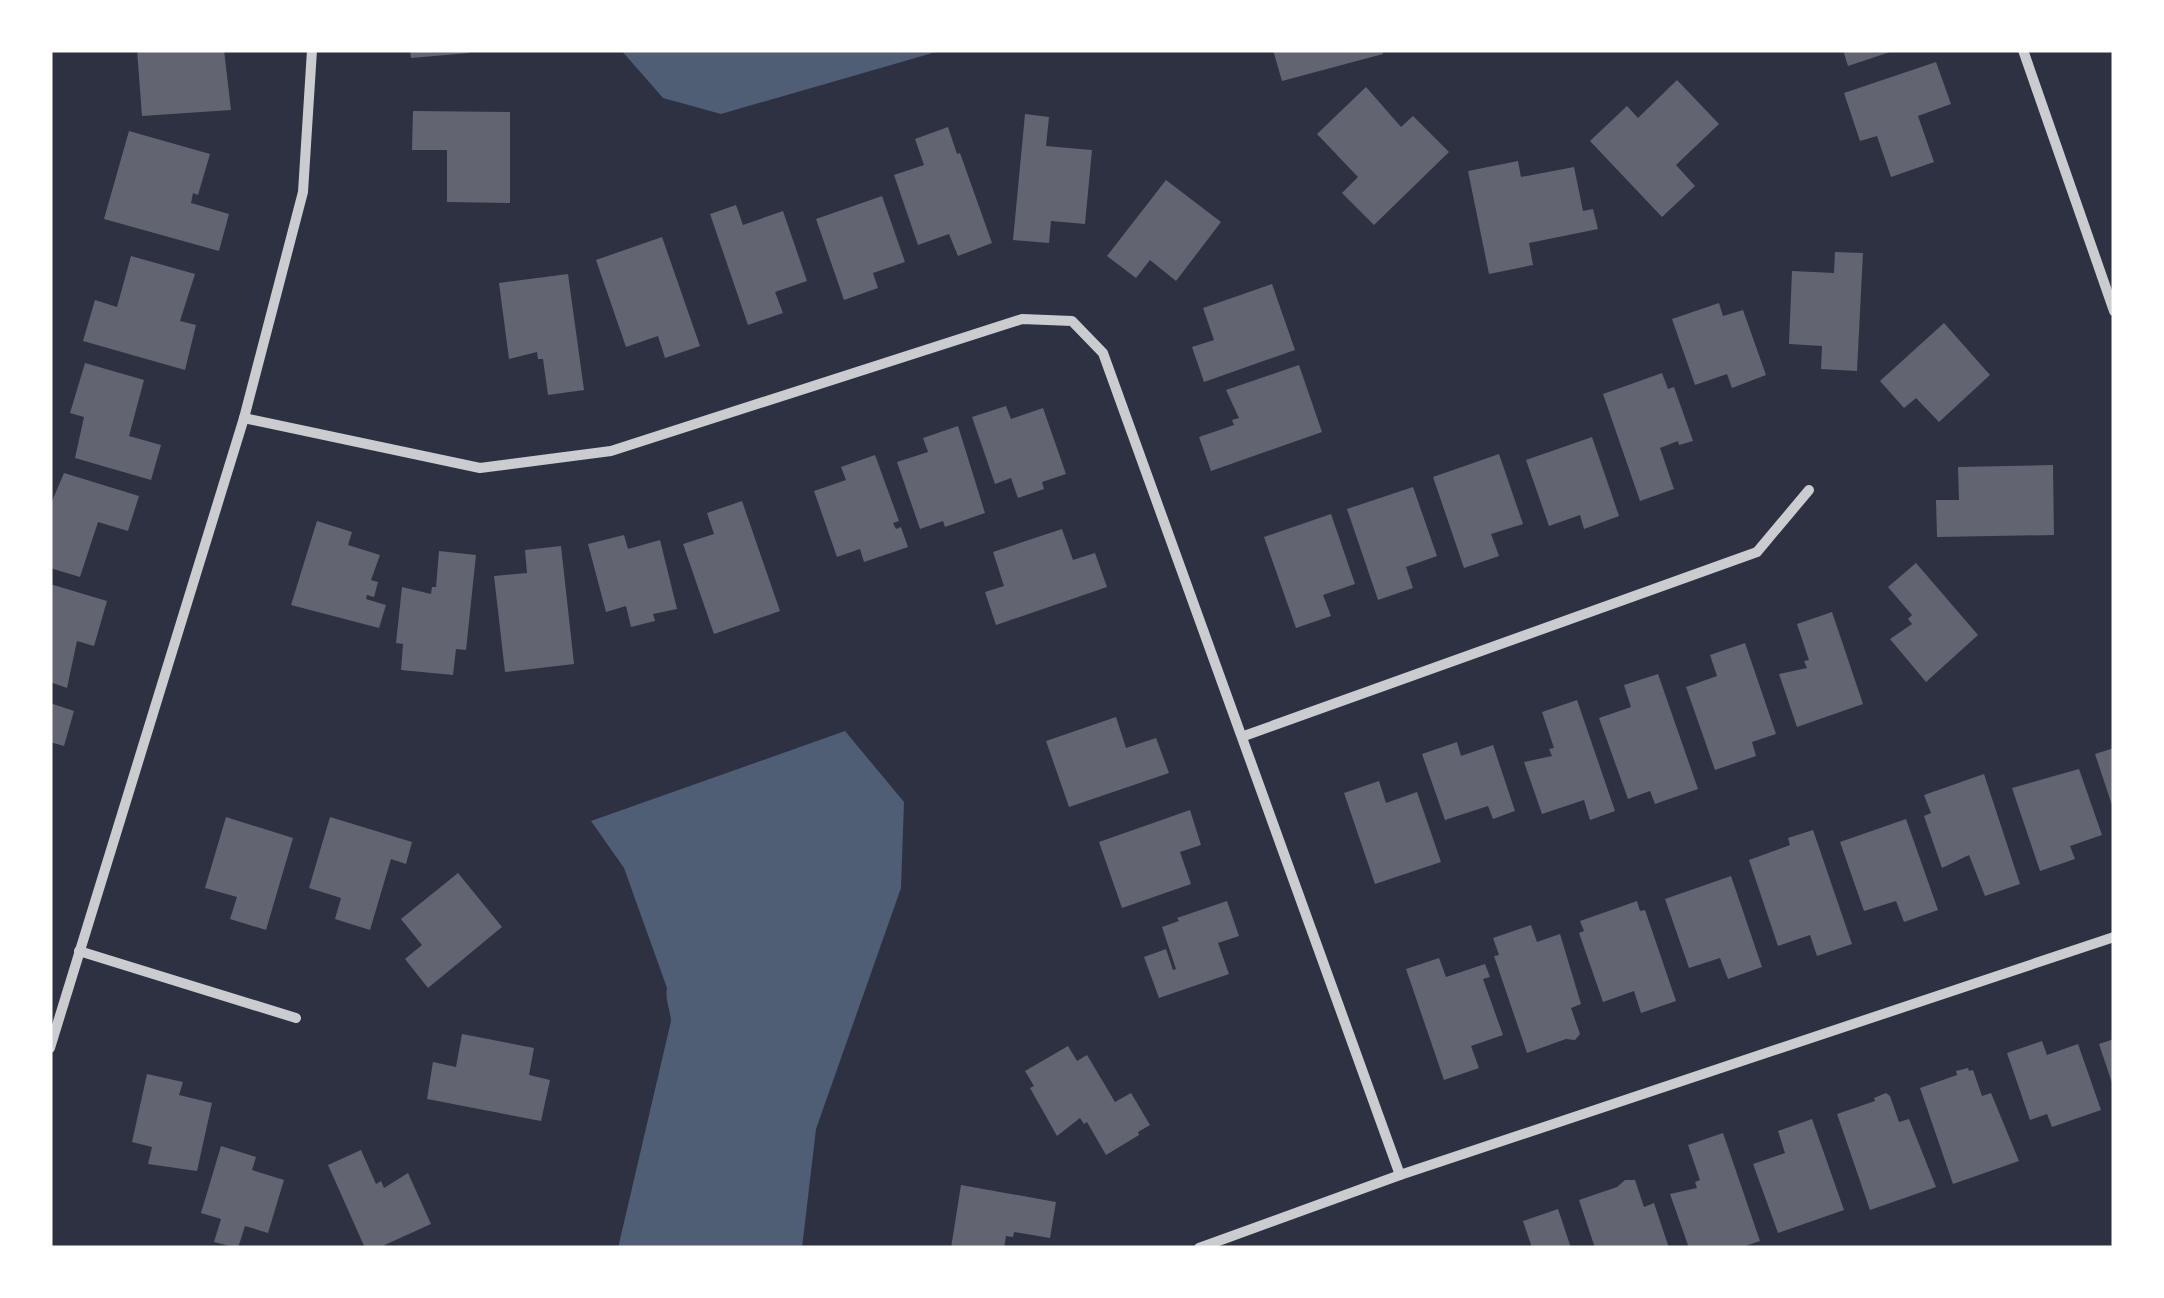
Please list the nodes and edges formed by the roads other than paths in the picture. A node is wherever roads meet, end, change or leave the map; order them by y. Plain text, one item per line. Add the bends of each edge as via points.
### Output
1 (312, 50) edge
2 (2023, 50) edge
3 (2114, 311) edge
4 (244, 418) junction
5 (1809, 490) dead end
6 (1244, 736) junction
7 (2114, 937) edge
8 (79, 951) junction
9 (296, 1018) dead end
10 (50, 1048) edge
11 (1400, 1175) junction
12 (1200, 1248) edge

1 - 4 street via 303,192
2 - 3 street
4 - 6 street via 480,468 611,451 1022,319 1072,321 1104,353
4 - 8 street
5 - 6 street via 1757,552
6 - 11 street
7 - 11 street
8 - 9 street
8 - 10 street
11 - 12 street

